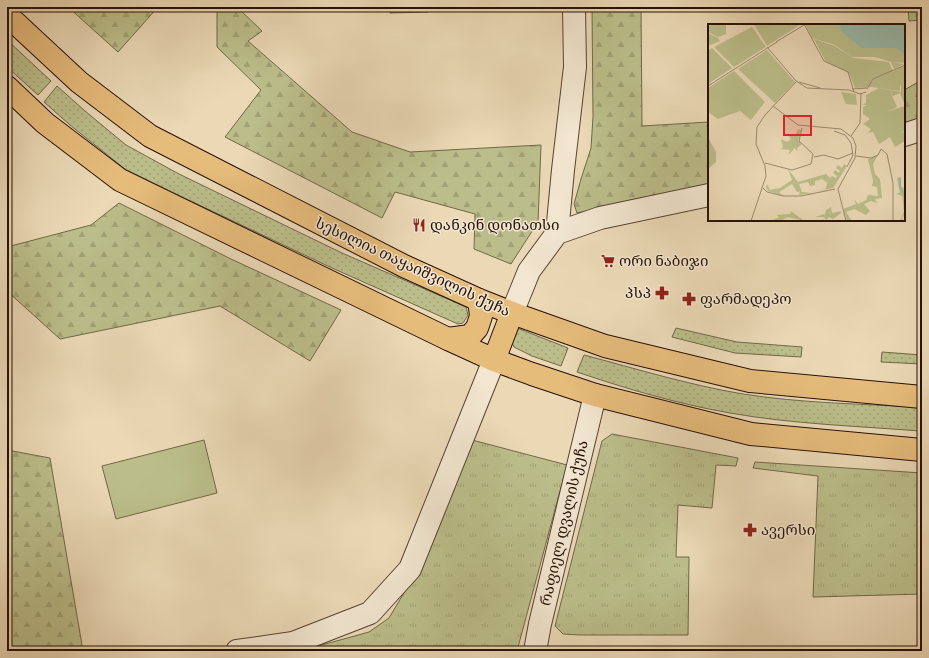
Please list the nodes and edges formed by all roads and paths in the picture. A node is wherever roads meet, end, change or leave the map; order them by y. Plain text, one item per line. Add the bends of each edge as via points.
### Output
1 (574, 7) edge
2 (7, 15) edge
3 (7, 87) edge
4 (922, 129) edge
5 (905, 135) edge
6 (708, 195) edge
7 (558, 233) junction
8 (478, 300) junction
9 (512, 314) junction
10 (448, 339) junction
11 (494, 360) junction
12 (595, 394) junction
13 (921, 397) edge
14 (919, 449) edge
15 (238, 651) edge
16 (535, 651) edge

1 - 7 street via 575,67
2 - 8 main road, სესილია თაყაიშვილის ქუჩა via 79,82 150,136 404,266
3 - 10 main road via 45,123 120,180
4 - 5 street
6 - 7 street via 600,218
7 - 9 street via 528,271
8 - 9 main road, სესილია თაყაიშვილის ქუჩა
8 - 10 main road via 481,316 477,328 470,336
9 - 11 main road
9 - 13 main road, სესილია თაყაიშვილის ქუჩა via 605,346 750,381
10 - 11 main road
11 - 12 main road
11 - 15 street via 410,569 370,613 293,643
12 - 14 main road via 751,434
12 - 16 street, რაფიელ დვალის ქუჩა

